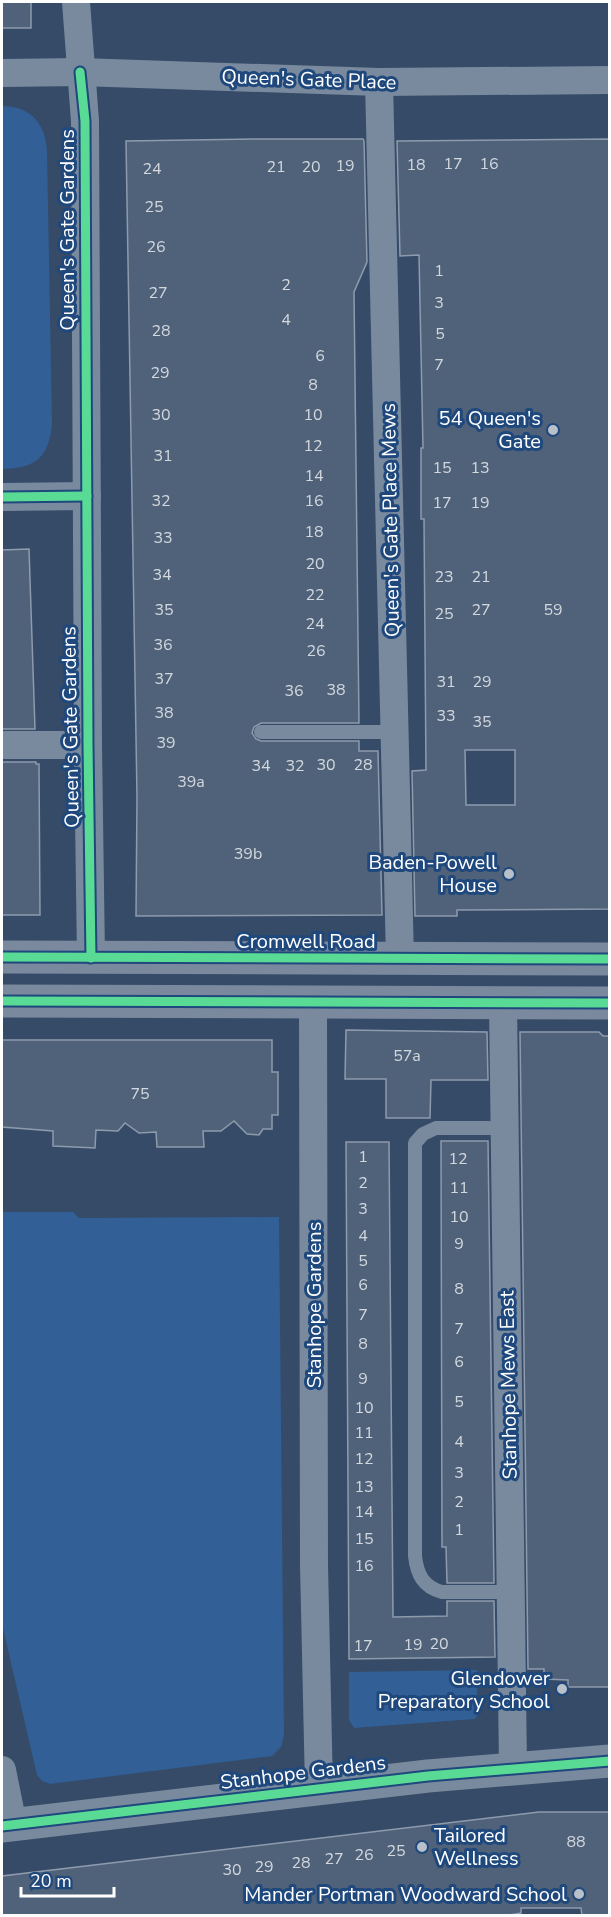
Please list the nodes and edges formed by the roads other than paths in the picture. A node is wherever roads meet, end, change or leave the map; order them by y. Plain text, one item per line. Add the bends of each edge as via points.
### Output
1 (76, 2) edge
2 (80, 72) junction
3 (2, 73) edge
4 (609, 80) edge
5 (379, 82) junction
6 (87, 496) junction
7 (2, 497) edge
8 (261, 732) dead end
9 (394, 732) junction
10 (2, 745) edge
11 (88, 745) junction
12 (2, 957) edge
13 (91, 958) junction
14 (400, 959) junction
15 (609, 959) edge
16 (2, 1001) edge
17 (313, 1002) junction
18 (503, 1003) junction
19 (609, 1003) edge
20 (505, 1128) junction
21 (511, 1592) junction
22 (609, 1761) edge
23 (513, 1768) junction
24 (2, 1770) edge
25 (319, 1788) junction
26 (7, 1825) edge

1 - 2 street
2 - 3 street
2 - 5 street, Queen's Gate Place
2 - 6 street, Queen's Gate Gardens via 85,121
4 - 5 street, Queen's Gate Place
5 - 9 street, Queen's Gate Place Mews
6 - 7 street
6 - 11 street, Queen's Gate Gardens
8 - 9 lane
9 - 14 street, Queen's Gate Place Mews
10 - 11 street
11 - 13 street, Queen's Gate Gardens
12 - 13 highway, Cromwell Road
13 - 14 highway, Cromwell Road
14 - 15 highway, Cromwell Road
16 - 17 highway
17 - 18 highway
17 - 25 street, Stanhope Gardens via 314,1565
18 - 19 highway
18 - 20 street, Stanhope Mews East
20 - 21 street, Stanhope Mews East
20 - 21 lane via 436,1128 415,1143 415,1556 417,1572 432,1590
21 - 23 street, Stanhope Mews East
22 - 23 street, Stanhope Gardens
23 - 25 street, Stanhope Gardens
24 - 26 street, Stanhope Gardens
25 - 26 street, Stanhope Gardens

